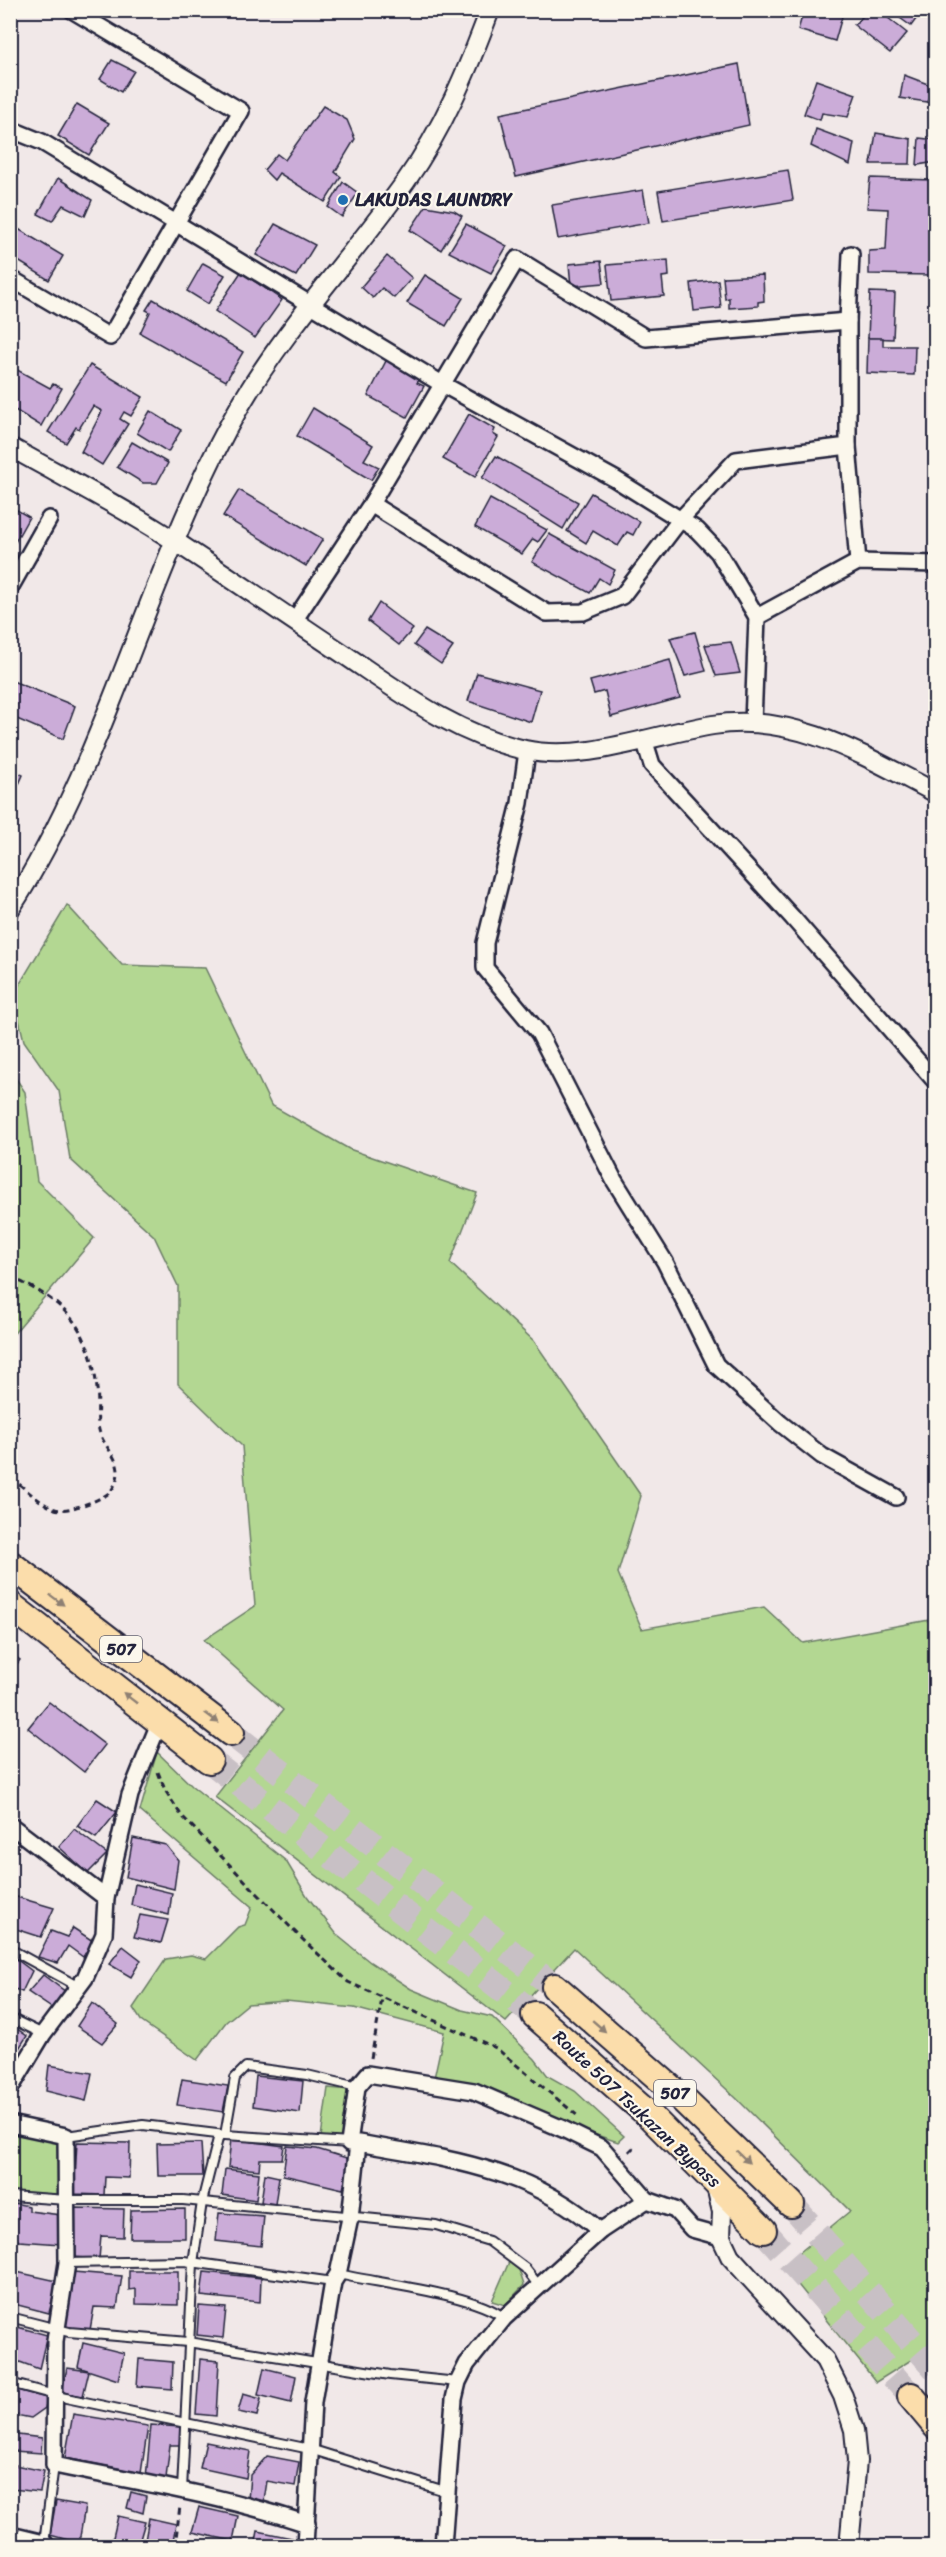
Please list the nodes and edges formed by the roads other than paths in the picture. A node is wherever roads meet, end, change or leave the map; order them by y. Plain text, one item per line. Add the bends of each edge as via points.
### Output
1 (72, 10) edge
2 (490, 10) edge
3 (10, 129) edge
4 (177, 225) junction
5 (851, 254) dead end
6 (10, 278) edge
7 (310, 305) junction
8 (848, 321) junction
9 (442, 384) junction
10 (848, 446) junction
11 (10, 447) edge
12 (371, 504) junction
13 (48, 519) dead end
14 (680, 520) junction
15 (175, 541) junction
16 (858, 562) junction
17 (936, 564) edge
18 (11, 583) edge
19 (757, 617) junction
20 (294, 621) junction
21 (753, 723) junction
22 (644, 739) junction
23 (527, 751) junction
24 (936, 793) edge
25 (10, 909) edge
26 (936, 1082) edge
27 (896, 1497) dead end
28 (10, 1564) edge
29 (10, 1605) edge
30 (160, 1721) junction
31 (231, 1733) tunnel mouth
32 (209, 1760) tunnel mouth
33 (10, 1825) edge
34 (106, 1898) junction
35 (10, 1949) edge
36 (79, 1987) junction
37 (555, 1987) tunnel mouth
38 (535, 2015) tunnel mouth
39 (10, 2018) edge
40 (43, 2034) junction
41 (11, 2086) edge
42 (357, 2087) junction
43 (10, 2124) edge
44 (222, 2135) junction
45 (66, 2136) junction
46 (354, 2143) junction
47 (715, 2180) junction
48 (10, 2196) edge
49 (67, 2200) junction
50 (647, 2200) junction
51 (202, 2202) junction
52 (791, 2204) tunnel mouth
53 (350, 2218) junction
54 (763, 2230) tunnel mouth
55 (600, 2231) junction
56 (721, 2237) junction
57 (67, 2263) junction
58 (193, 2263) junction
59 (335, 2278) junction
60 (540, 2287) junction
61 (10, 2317) edge
62 (504, 2318) junction
63 (56, 2329) junction
64 (188, 2342) junction
65 (318, 2363) junction
66 (458, 2382) junction
67 (10, 2383) edge
68 (55, 2395) junction
69 (911, 2396) tunnel mouth
70 (184, 2422) junction
71 (936, 2426) edge
72 (310, 2449) junction
73 (54, 2465) junction
74 (182, 2490) junction
75 (449, 2492) junction
76 (307, 2524) junction
77 (10, 2538) edge
78 (43, 2547) edge
79 (305, 2547) edge
80 (443, 2547) edge
81 (849, 2547) edge

1 - 4 street via 241,111
2 - 7 street via 470,65 407,180
3 - 4 street via 42,142
4 - 6 street via 110,337
4 - 7 street
5 - 8 street
7 - 9 street
7 - 15 street via 242,404
8 - 9 street via 646,338 516,259
8 - 10 street
9 - 12 street
9 - 14 street via 615,479
10 - 14 street via 736,460
10 - 16 street
11 - 15 street
12 - 14 street via 547,613 583,612 622,596
12 - 20 street
13 - 18 street
14 - 19 street via 697,530 718,552
15 - 20 street
15 - 25 street via 83,770 38,867
16 - 17 street
16 - 19 street
19 - 21 street
20 - 23 street via 432,714 483,739
21 - 22 street via 715,724
21 - 24 street via 798,730 840,744
22 - 23 street via 587,751
22 - 26 street via 652,765
23 - 27 street via 520,803 486,943 485,968 538,1033 716,1365 822,1456
28 -> 31 highway, 507
30 -> 29 highway, 507
30 - 32 highway, 507
30 - 34 street via 130,1795
33 - 34 street
34 - 36 street via 104,1934
35 - 36 lane
36 - 40 street
37 -> 52 highway, Route 507 Tsukazan Bypass / 507 via 675,2092
38 - 47 highway, Route 507 Tsukazan Bypass / 507 via 649,2115
39 - 40 lane
40 - 41 street
42 - 44 lane via 246,2067 235,2078
42 - 46 street
42 - 50 street via 368,2074 474,2091 602,2148
43 - 45 street
44 - 45 lane via 142,2125
44 - 46 lane
44 - 51 lane
45 - 49 street
46 - 53 street
46 - 55 street via 474,2163 545,2190
47 - 54 highway, Route 507 Tsukazan Bypass / 507
47 - 56 street via 722,2212
48 - 49 lane
49 - 51 lane
49 - 57 street
50 - 55 street
50 - 56 street via 675,2210 693,2229
51 - 53 lane
51 - 58 lane
53 - 59 street
53 - 60 lane via 436,2225 489,2241 525,2268
55 - 60 street
56 - 81 street via 730,2256 825,2360 843,2396 854,2430 857,2461
57 - 58 lane
57 - 63 street
58 - 59 lane
58 - 64 lane
59 - 62 lane via 417,2290 493,2309
59 - 65 street
60 - 62 street
61 - 63 lane
62 - 66 street via 481,2344
63 - 64 lane
63 - 68 street
64 - 65 lane
64 - 70 lane
65 - 66 lane
65 - 72 street
66 - 75 street
67 - 68 lane
68 - 70 lane
68 - 73 street
69 - 71 highway
70 - 72 lane
70 - 74 lane
72 - 75 lane
72 - 76 street
73 - 74 street
73 - 78 lane
74 - 76 street
75 - 80 street
76 - 79 street
77 - 78 main road

